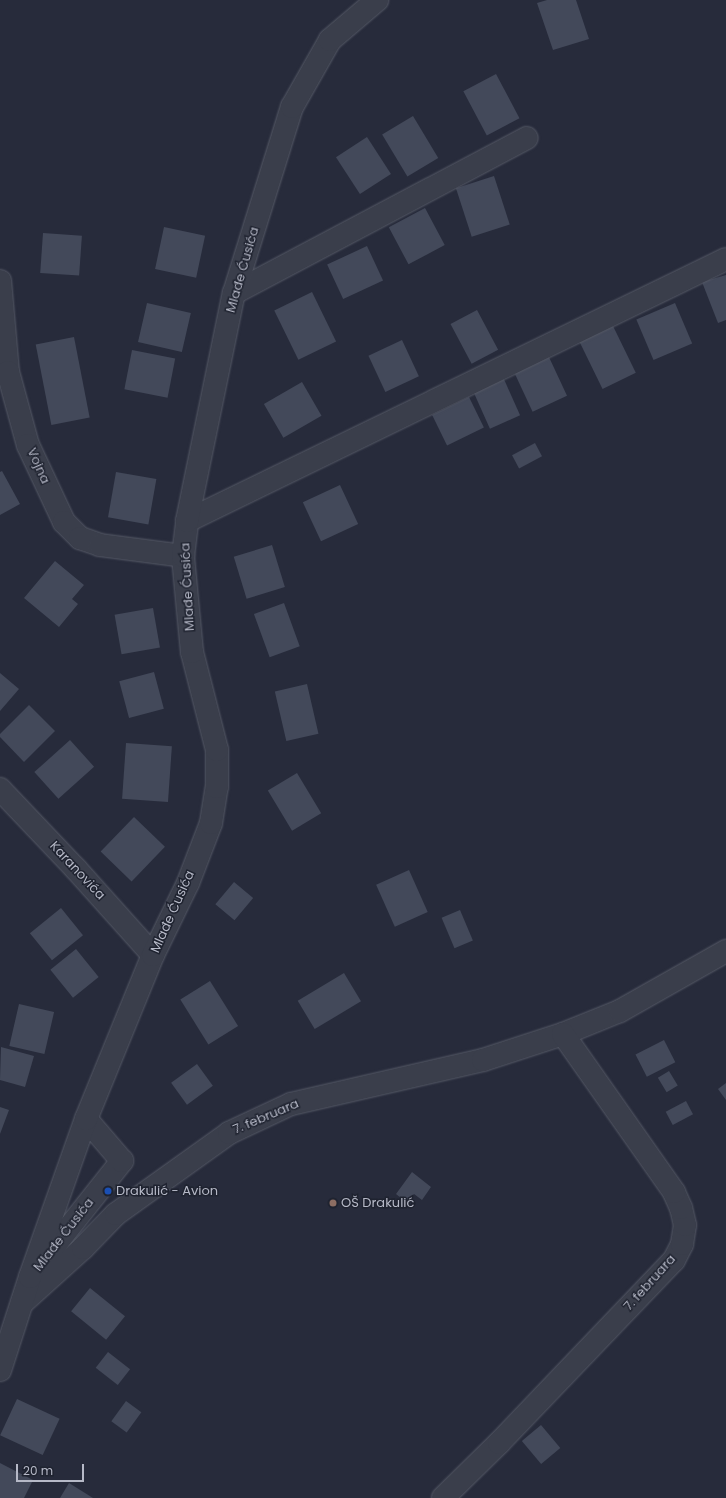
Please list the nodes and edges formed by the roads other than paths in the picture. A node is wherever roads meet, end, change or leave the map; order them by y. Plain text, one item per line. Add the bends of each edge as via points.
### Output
1 (377, 0) edge
2 (527, 138) dead end
3 (726, 259) edge
4 (0, 281) edge
5 (234, 293) junction
6 (187, 521) junction
7 (183, 556) junction
8 (0, 789) edge
9 (726, 951) edge
10 (153, 955) junction
11 (563, 1034) junction
12 (86, 1119) junction
13 (30, 1276) junction
14 (22, 1303) junction
15 (0, 1370) edge
16 (443, 1498) edge

1 - 5 street, Mlađe Ćusića via 330,40 292,107
2 - 5 street
3 - 6 street
4 - 7 street, Vojna via 8,372 28,445 64,522 80,538 100,545
5 - 6 street, Mlađe Ćusića
6 - 7 street, Mlađe Ćusića
7 - 10 street, Mlađe Ćusića via 192,652 217,750 217,787 211,823 188,883
8 - 10 street, Karanovića
9 - 11 street, 7. februara via 620,1011
10 - 12 street, Mlađe Ćusića
11 - 14 street, 7. februara via 483,1060 291,1104 229,1133 116,1214 83,1248
11 - 16 street, 7. februara via 674,1192 685,1225 682,1244 674,1260 500,1443
12 - 13 street, Mlađe Ćusića
12 - 13 street, Mlađe Ćusića via 122,1161
13 - 14 street, Mlađe Ćusića
14 - 15 street, Mlađe Ćusića

